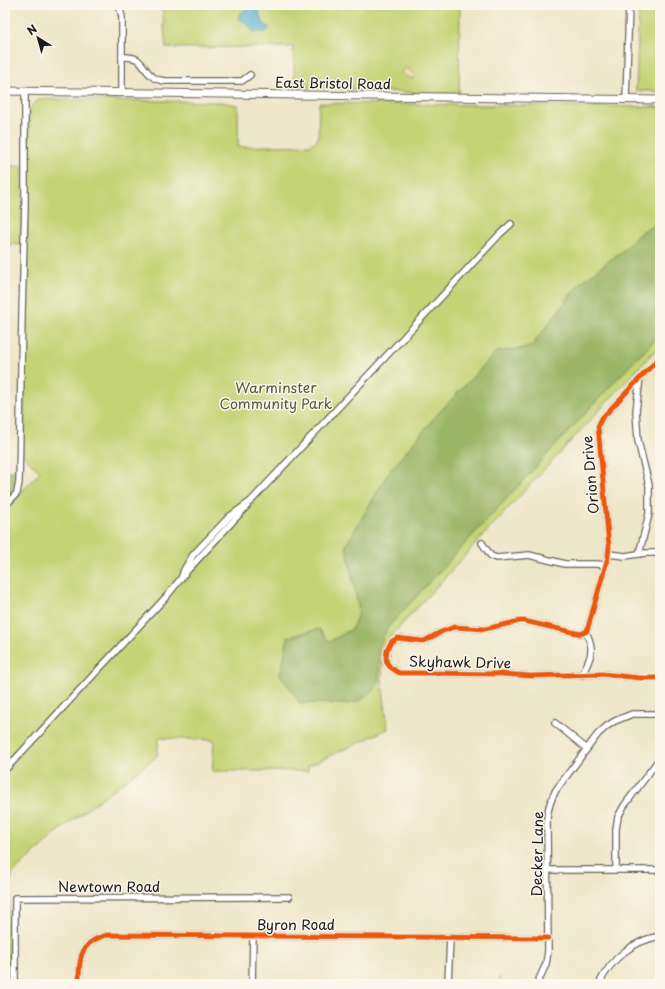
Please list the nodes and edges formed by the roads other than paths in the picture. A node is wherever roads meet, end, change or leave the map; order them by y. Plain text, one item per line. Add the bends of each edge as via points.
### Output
1 (118, 5) edge
2 (630, 5) edge
3 (122, 57) junction
4 (250, 75) dead end
5 (5, 91) edge
6 (25, 92) junction
7 (122, 93) junction
8 (626, 100) junction
9 (660, 100) edge
10 (512, 224) dead end
11 (660, 357) edge
12 (640, 378) junction
13 (5, 506) edge
14 (482, 543) dead end
15 (660, 553) edge
16 (608, 554) junction
17 (639, 554) junction
18 (605, 566) junction
19 (585, 632) junction
20 (582, 675) junction
21 (660, 678) edge
22 (660, 714) edge
23 (554, 723) dead end
24 (587, 749) junction
25 (660, 758) edge
26 (5, 770) edge
27 (548, 870) junction
28 (616, 870) junction
29 (660, 870) edge
30 (289, 897) dead end
31 (252, 936) junction
32 (660, 936) edge
33 (450, 937) junction
34 (548, 938) junction
35 (15, 984) edge
36 (79, 984) edge
37 (252, 984) edge
38 (448, 984) edge
39 (537, 984) edge
40 (599, 984) edge

1 - 3 street via 122,17
2 - 8 street
3 - 4 street via 138,60 153,77 165,81 239,82
3 - 7 street
5 - 6 main road, East Bristol Road
6 - 7 main road, East Bristol Road
6 - 13 street via 19,482 16,493
7 - 8 main road, East Bristol Road
8 - 9 main road, East Bristol Road
10 - 26 street via 251,501 229,517 193,555 180,579 166,597
11 - 12 street, Orion Drive
12 - 16 street, Orion Drive via 602,418 598,426
12 - 17 street via 636,411 638,441 648,485 649,514
14 - 18 street via 491,556 497,558 529,555 565,564
15 - 17 street
16 - 17 street
16 - 18 street, Orion Drive
18 - 19 street via 588,629
19 - 20 street via 591,650
19 - 20 street, Skyhawk Drive via 581,634 524,621 485,629 454,627 426,640 397,638 391,642 386,655 390,668 399,673
20 - 21 street, Skyhawk Drive
22 - 24 street, Decker Lane via 632,714 614,721 603,729
23 - 24 street
24 - 27 street, Decker Lane via 556,790 550,803 547,818
25 - 28 street via 618,817
27 - 28 street
27 - 34 street, Decker Lane
28 - 29 street
30 - 35 street, Newtown Road via 15,898
31 - 33 street, Byron Road
31 - 36 street, Byron Road via 98,937 85,948 80,957
31 - 37 street
32 - 40 street via 637,944 620,954
33 - 34 street, Byron Road
33 - 38 street
34 - 39 street, Decker Lane via 548,958

